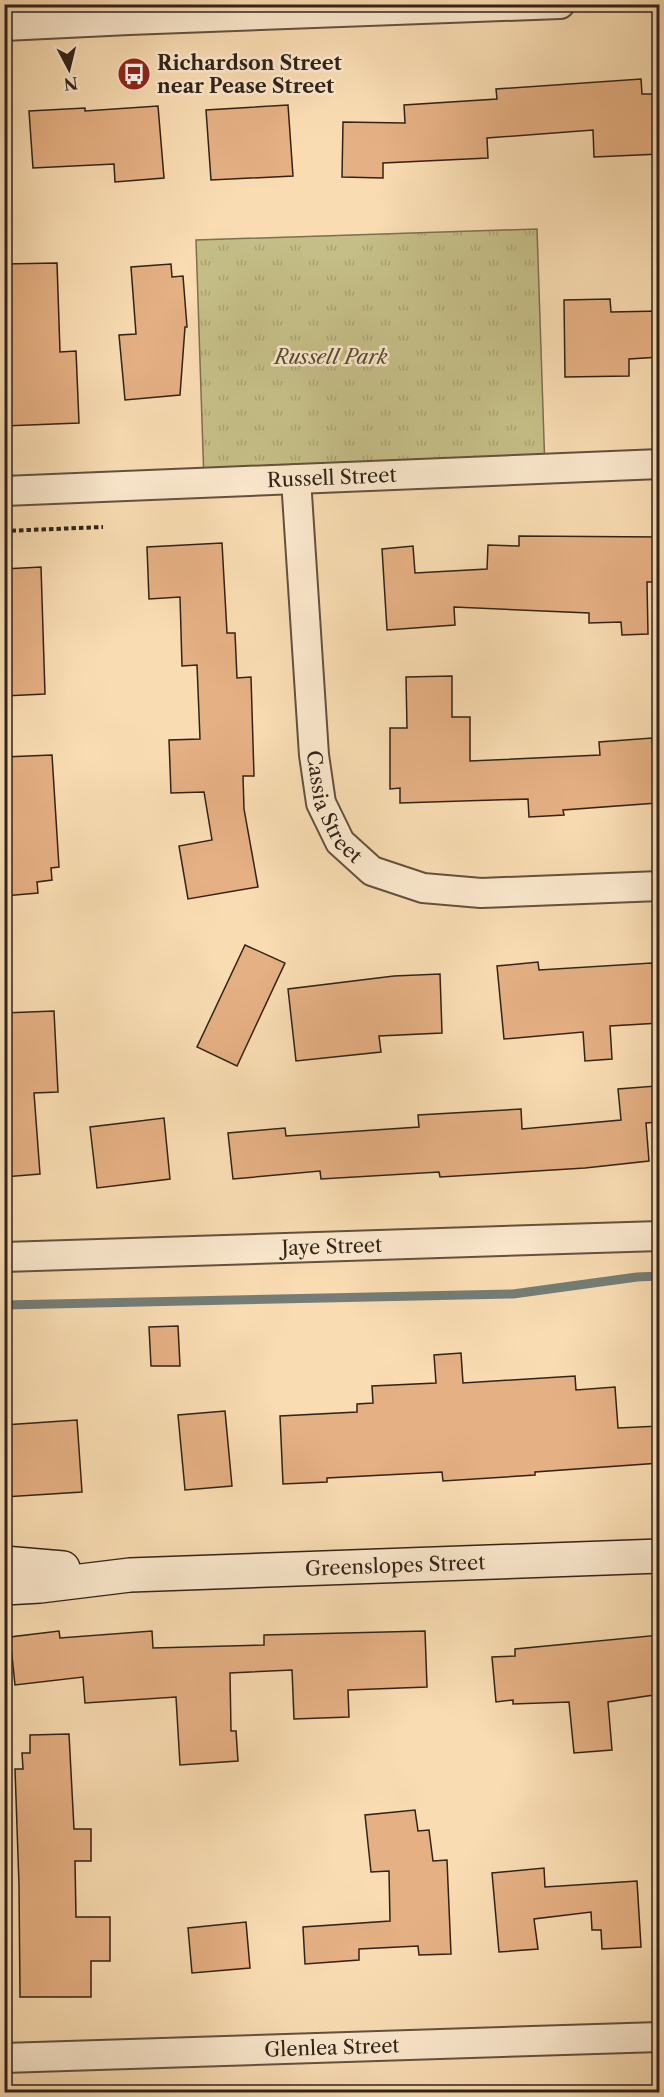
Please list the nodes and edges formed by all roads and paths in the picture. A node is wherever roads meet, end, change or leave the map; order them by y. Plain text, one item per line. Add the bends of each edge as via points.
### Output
1 (560, 4) edge
2 (335, 9) edge
3 (4, 26) edge
4 (660, 464) edge
5 (296, 479) junction
6 (4, 491) edge
7 (103, 527) dead end
8 (4, 531) edge
9 (660, 886) edge
10 (660, 1236) edge
11 (4, 1257) edge
12 (660, 1556) edge
13 (4, 1563) edge
14 (130, 1575) junction
15 (4, 1588) edge
16 (660, 2037) edge
17 (4, 2058) edge

1 - 2 street
2 - 3 street
4 - 5 street, Russell Street
5 - 6 street, Russell Street
5 - 9 street, Cassia Street via 314,755 321,803 340,842 372,871 423,888 481,893
7 - 8 path
10 - 11 street, Jaye Street
12 - 14 street, Greenslopes Street
13 - 14 street, Greenslopes Street
14 - 15 street, Greenslopes Street
16 - 17 street, Glenlea Street

